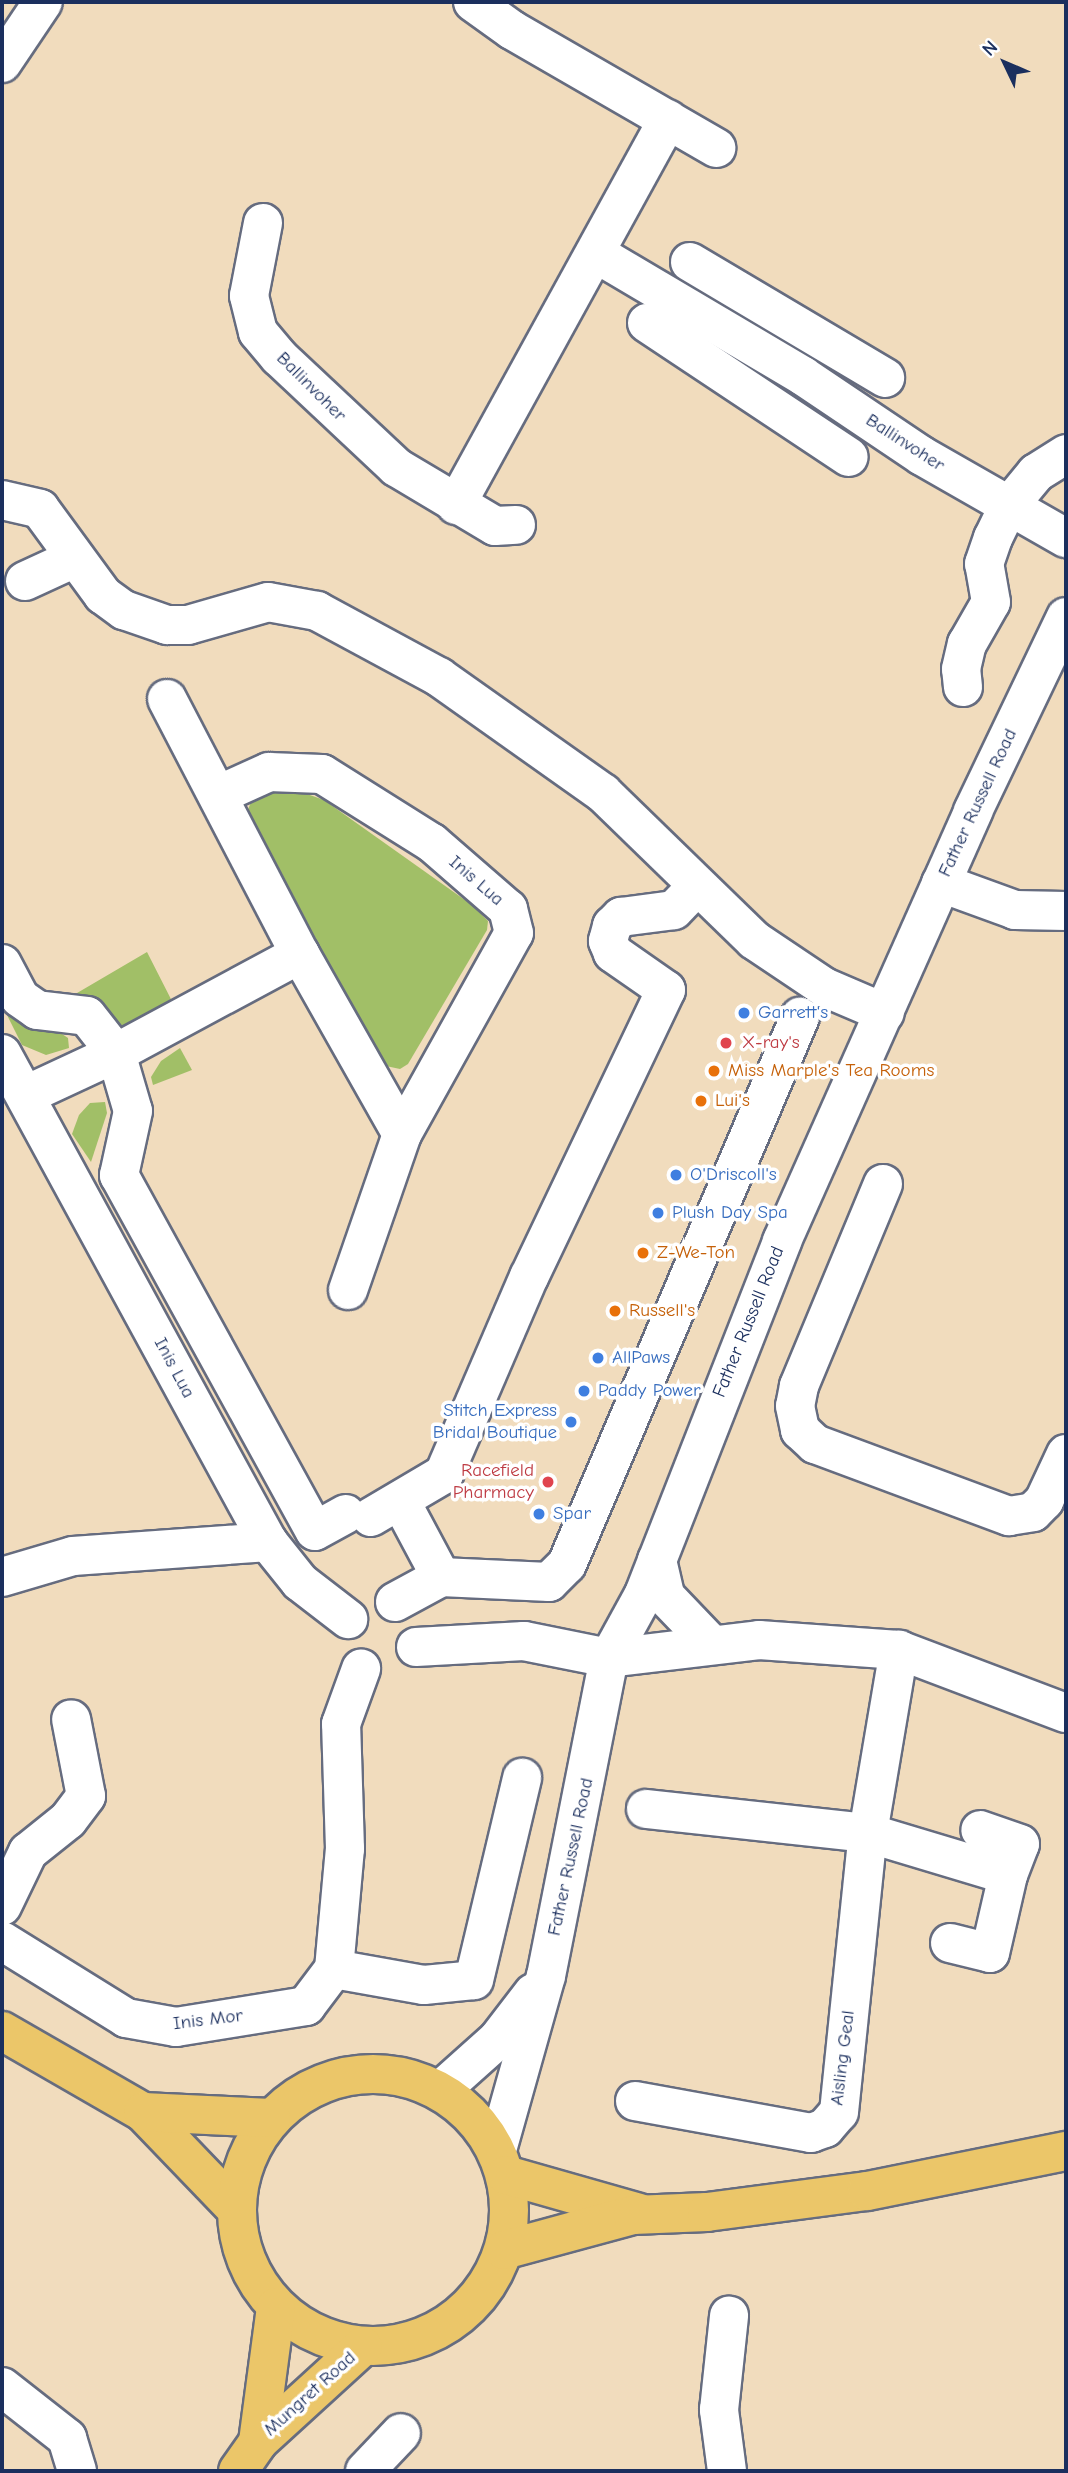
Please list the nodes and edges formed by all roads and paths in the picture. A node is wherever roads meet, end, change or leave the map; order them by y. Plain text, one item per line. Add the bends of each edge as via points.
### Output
1 (43, 2) edge
2 (473, 2) edge
3 (2, 64) edge
4 (668, 119) junction
5 (716, 148) dead end
6 (263, 223) dead end
7 (597, 254) junction
8 (690, 262) dead end
9 (760, 304) junction
10 (647, 323) dead end
11 (739, 338) junction
12 (825, 342) junction
13 (718, 370) junction
14 (803, 376) junction
15 (885, 378) dead end
16 (780, 411) junction
17 (1066, 454) edge
18 (849, 457) dead end
19 (2, 500) edge
20 (456, 505) junction
21 (1008, 507) junction
22 (516, 525) dead end
23 (1066, 538) edge
24 (75, 558) junction
25 (25, 581) dead end
26 (1066, 617) edge
27 (963, 687) dead end
28 (167, 699) dead end
29 (218, 795) junction
30 (941, 884) junction
31 (697, 886) junction
32 (1066, 911) edge
33 (300, 954) junction
34 (2, 964) edge
35 (885, 1013) junction
36 (800, 1017) dead end
37 (116, 1053) junction
38 (2, 1054) edge
39 (26, 1096) junction
40 (402, 1134) junction
41 (883, 1184) dead end
42 (348, 1290) dead end
43 (1066, 1454) edge
44 (373, 1511) junction
45 (268, 1542) junction
46 (657, 1560) junction
47 (2, 1577) edge
48 (441, 1577) junction
49 (395, 1602) junction
50 (348, 1619) junction
51 (712, 1645) junction
52 (416, 1647) junction
53 (899, 1650) junction
54 (609, 1658) junction
55 (361, 1668) junction
56 (1066, 1713) edge
57 (71, 1719) dead end
58 (522, 1778) dead end
59 (646, 1809) dead end
60 (980, 1830) dead end
61 (867, 1833) junction
62 (1008, 1875) junction
63 (2, 1906) edge
64 (2, 1941) edge
65 (950, 1943) dead end
66 (334, 1969) junction
67 (546, 1976) junction
68 (2, 2031) edge
69 (441, 2090) junction
70 (635, 2101) dead end
71 (143, 2112) junction
72 (271, 2118) junction
73 (1066, 2151) edge
74 (501, 2163) junction
75 (236, 2209) junction
76 (646, 2215) junction
77 (504, 2250) junction
78 (276, 2307) junction
79 (729, 2316) dead end
80 (363, 2346) junction
81 (2, 2387) edge
82 (401, 2433) dead end
83 (248, 2457) edge
84 (78, 2471) edge
85 (365, 2471) edge
86 (726, 2471) edge

1 - 3 street
2 - 4 street via 512,30
4 - 5 street
4 - 7 street
6 - 20 street, Ballinvoher via 249,296 258,332 368,445
7 - 11 street, Ballinvoher
7 - 20 street
8 - 9 street
9 - 11 street
9 - 12 street
10 - 13 street
11 - 13 street
11 - 14 street, Ballinvoher
12 - 14 street
12 - 15 street
13 - 16 street
14 - 16 street
14 - 21 street, Ballinvoher
16 - 18 street
17 - 21 street via 1036,473
19 - 24 street via 40,509
20 - 22 street, Ballinvoher via 495,526
21 - 23 street, Ballinvoher
21 - 27 street via 984,564 991,602 967,645 961,669
24 - 25 street
24 - 31 street via 103,595 124,610 167,625 188,625 268,602 317,611 439,677 603,793
26 - 30 street, Father Russell Road
28 - 29 street
29 - 33 street
29 - 40 street, Inis Lua via 269,772 322,774 432,844 508,909 514,933
30 - 32 street via 1015,910
30 - 35 street, Father Russell Road
31 - 35 street via 754,940 824,987
31 - 44 street via 674,910 621,917 612,926 608,941 613,953 666,990 529,1277 444,1474
33 - 37 street
33 - 40 street
34 - 37 street via 20,998 37,1010 87,1016
35 - 46 street, Father Russell Road via 782,1241
36 - 48 street via 567,1564 549,1582
37 - 39 street
37 - 44 street via 133,1111 119,1175 315,1531
38 - 39 street, Inis Lua
39 - 45 street, Inis Lua
40 - 42 street, Inis Lua
41 - 43 street via 799,1385 795,1406 800,1430 815,1444 1009,1516 1033,1512 1044,1502
44 - 48 street
45 - 47 street via 73,1556
45 - 50 street, Inis Lua via 300,1582
46 - 51 street via 665,1596
46 - 54 street, Father Russell Road
48 - 49 street
49 - 50 street via 373,1600
49 - 52 street via 416,1626
50 - 55 street via 344,1641
51 - 53 street via 759,1640
51 - 54 street
52 - 54 street via 524,1641
52 - 55 street via 404,1666 394,1671
53 - 56 street
53 - 61 street, Aisling Geal
54 - 67 street, Father Russell Road
55 - 66 street via 341,1724 345,1849
57 - 63 street via 86,1796 68,1820 28,1852
58 - 66 street via 474,1980 424,1984
59 - 61 street
60 - 62 street via 1020,1844
61 - 62 street
61 - 70 street, Aisling Geal via 839,2112 825,2129 811,2133
62 - 65 street via 990,1953
64 - 66 street, Inis Mor via 126,2018 176,2027 306,2006
67 - 69 street, Father Russell Road via 497,2040
67 - 74 street, Father Russell Road
68 - 71 main road
69 - 72 main road via 397,2074 351,2074 307,2089
69 - 74 main road via 474,2116
71 - 72 main road
71 - 75 main road
72 - 75 main road via 244,2166
73 - 76 main road via 867,2192 707,2213
74 - 76 main road
74 - 77 main road via 510,2213
75 - 78 main road via 245,2256 254,2278
76 - 77 main road
77 - 80 main road via 483,2291 450,2323 408,2342
78 - 80 main road via 302,2327 331,2340
78 - 83 main road, Mungret Road
79 - 86 street via 719,2410
80 - 83 main road, Mungret Road
81 - 84 street via 67,2438
82 - 85 street

